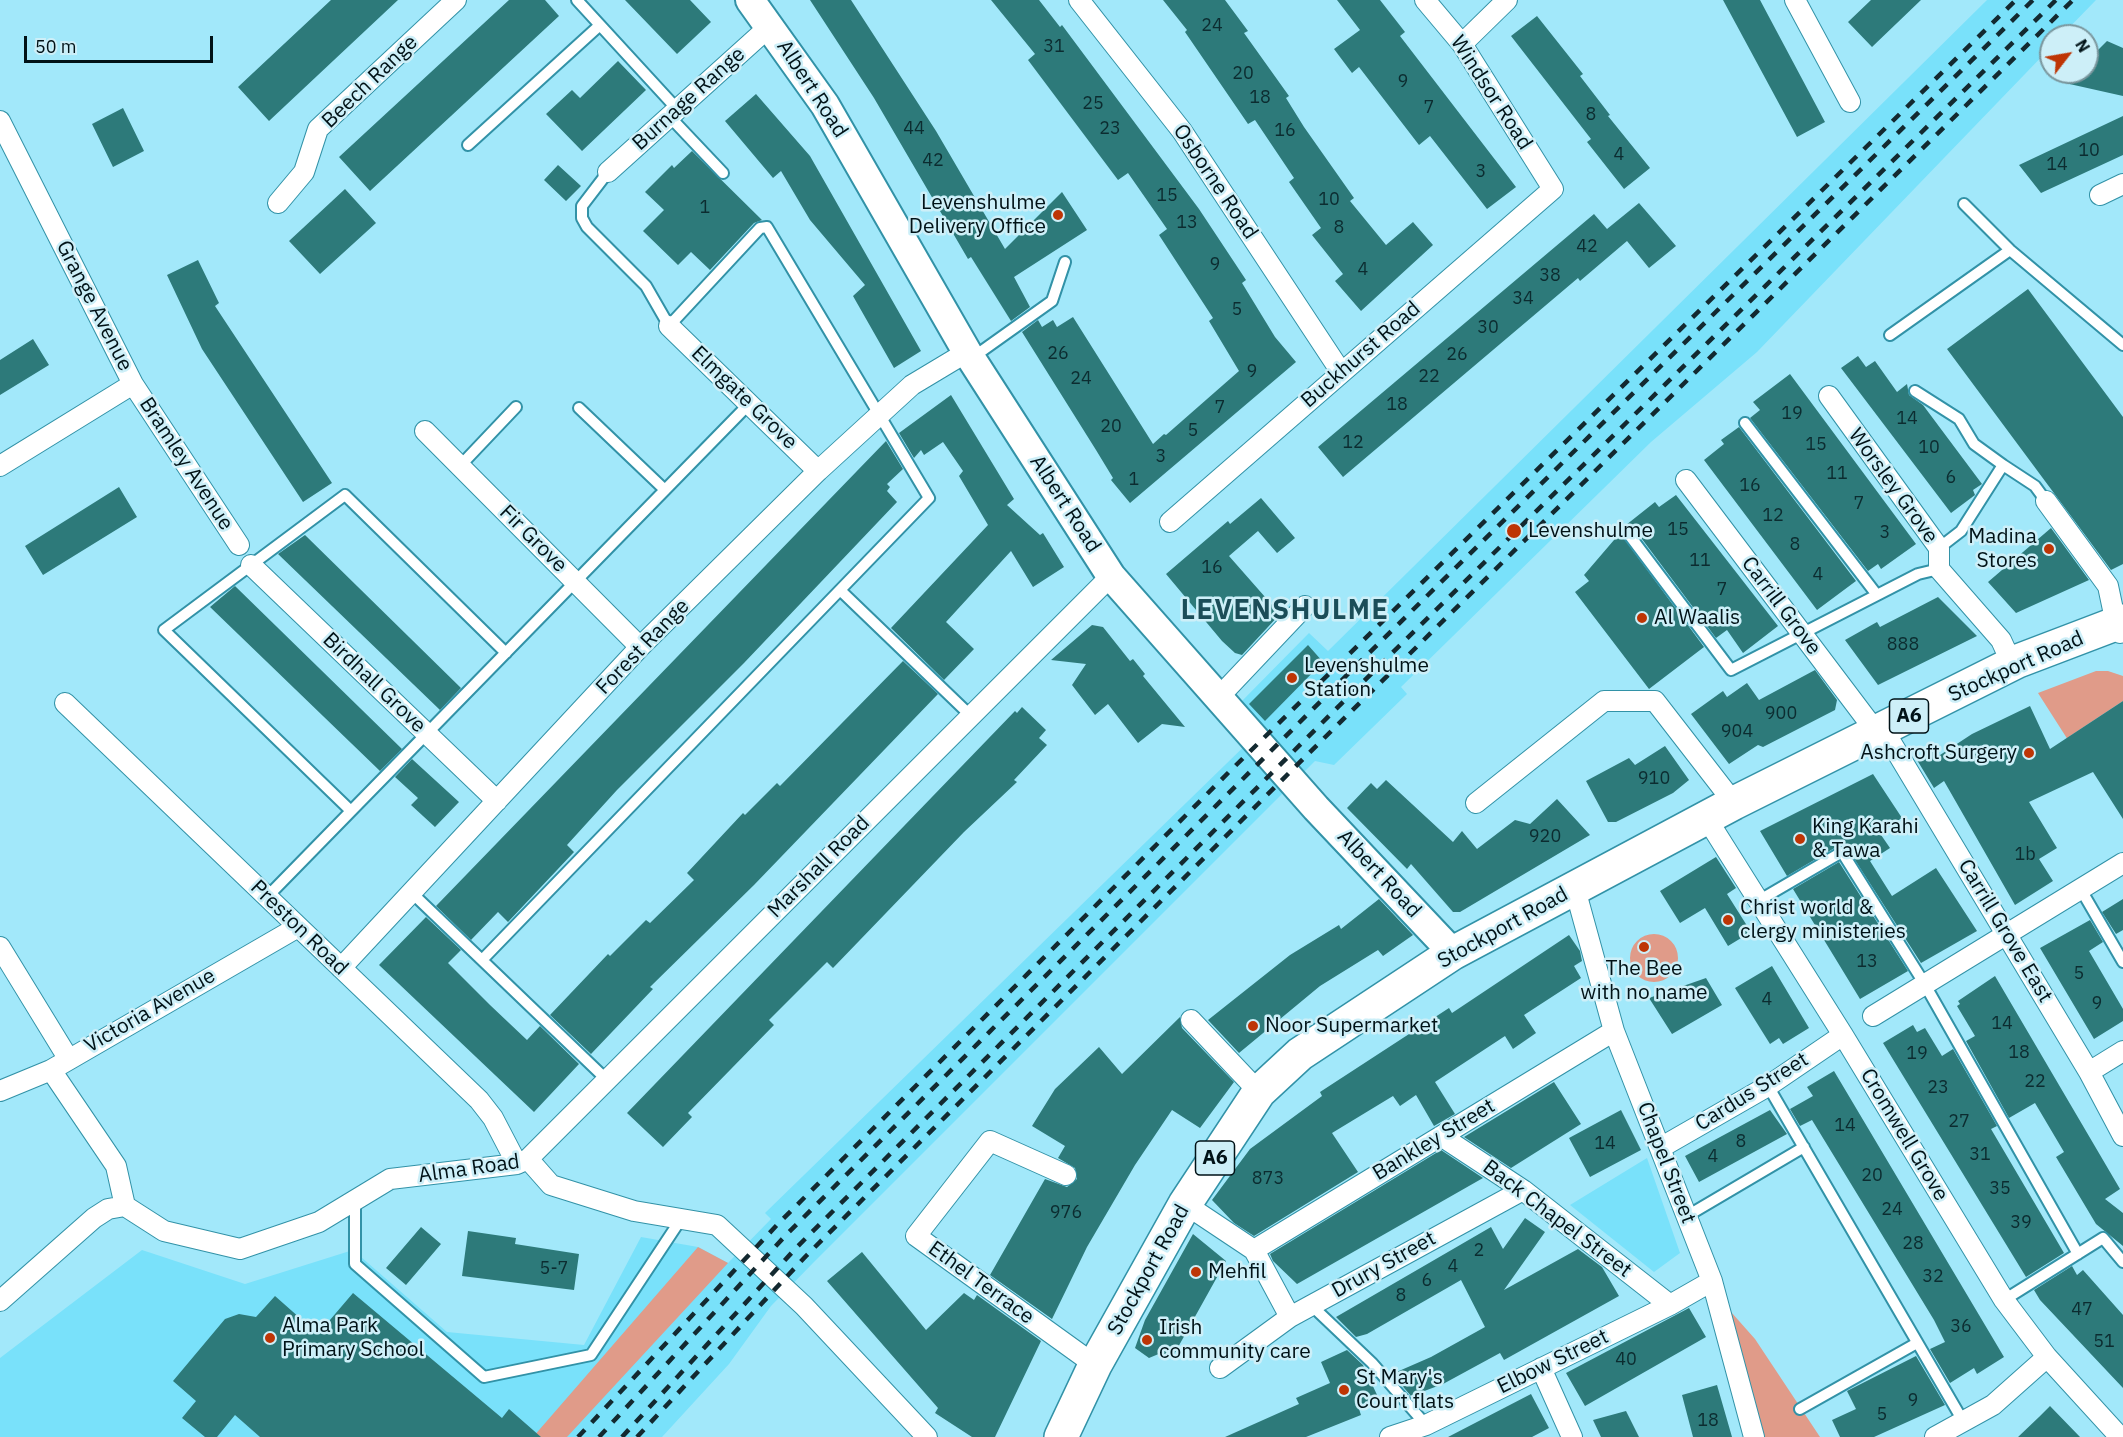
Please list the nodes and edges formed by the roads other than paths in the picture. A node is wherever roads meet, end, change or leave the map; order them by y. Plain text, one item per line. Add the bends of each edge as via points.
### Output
1 (456, 0) edge
2 (577, 0) edge
3 (750, 0) edge
4 (1079, 0) edge
5 (1425, 0) edge
6 (1507, 0) edge
7 (1804, 4) edge
8 (600, 25) junction
9 (771, 26) junction
10 (1462, 44) junction
11 (1850, 102) dead end
12 (674, 113) junction
13 (0, 121) edge
14 (468, 145) dead end
15 (608, 172) joint
16 (723, 173) dead end
17 (2123, 184) edge
18 (1553, 189) joint
19 (2100, 195) dead end
20 (278, 203) dead end
21 (1964, 204) dead end
22 (2010, 250) junction
23 (1065, 262) dead end
24 (669, 326) junction
25 (1890, 335) dead end
26 (2123, 345) edge
27 (970, 355) junction
28 (1341, 372) junction
29 (133, 384) junction
30 (1915, 391) dead end
31 (1829, 396) dead end
32 (749, 404) junction
33 (516, 407) dead end
34 (579, 408) dead end
35 (879, 415) junction
36 (1745, 423) dead end
37 (425, 431) dead end
38 (2003, 465) junction
39 (0, 466) edge
40 (460, 466) junction
41 (818, 471) junction
42 (1686, 480) dead end
43 (665, 490) junction
44 (2046, 501) joint
45 (1170, 522) dead end
46 (1627, 532) dead end
47 (239, 545) dead end
48 (1939, 548) junction
49 (251, 564) junction
50 (1939, 569) junction
51 (1111, 576) junction
52 (575, 582) junction
53 (840, 590) junction
54 (1877, 595) junction
55 (1305, 606) dead end
56 (2120, 628) edge
57 (1802, 634) junction
58 (640, 647) junction
59 (506, 653) junction
60 (2012, 664) junction
61 (1217, 699) junction
62 (65, 703) dead end
63 (971, 716) junction
64 (1880, 731) junction
65 (426, 733) junction
66 (497, 801) junction
67 (1476, 803) dead end
68 (351, 811) junction
69 (1720, 811) junction
70 (2123, 863) edge
71 (2080, 888) junction
72 (1575, 889) junction
73 (412, 892) junction
74 (267, 897) junction
75 (1758, 901) junction
76 (297, 927) junction
77 (2006, 932) junction
78 (0, 947) edge
79 (1453, 953) junction
80 (482, 960) junction
81 (2123, 961) edge
82 (341, 968) junction
83 (1924, 983) junction
84 (1873, 1016) dead end
85 (1191, 1020) dead end
86 (1614, 1031) junction
87 (1843, 1035) junction
88 (2123, 1051) edge
89 (68, 1058) junction
90 (51, 1070) junction
91 (2089, 1072) junction
92 (607, 1080) junction
93 (1768, 1086) junction
94 (0, 1091) edge
95 (1259, 1092) junction
96 (1441, 1136) junction
97 (2123, 1136) edge
98 (1660, 1148) junction
99 (1804, 1148) junction
100 (522, 1161) junction
101 (1066, 1175) dead end
102 (1522, 1190) junction
103 (355, 1200) junction
104 (1185, 1204) junction
105 (125, 1206) junction
106 (1687, 1216) junction
107 (681, 1219) junction
108 (1254, 1250) junction
109 (2078, 1254) junction
110 (2123, 1262) edge
111 (1712, 1281) junction
112 (2004, 1300) junction
113 (0, 1301) edge
114 (1311, 1305) junction
115 (1670, 1305) junction
116 (1290, 1317) junction
117 (1917, 1343) junction
118 (2047, 1357) junction
119 (1095, 1365) junction
120 (1220, 1368) dead end
121 (1541, 1368) junction
122 (1800, 1409) dead end
123 (1963, 1421) junction
124 (1426, 1425) junction
125 (927, 1437) edge
126 (1061, 1437) edge
127 (1390, 1437) edge
128 (1572, 1437) edge
129 (1754, 1437) edge
130 (1935, 1437) edge
131 (2120, 1437) edge

1 - 20 street, Beech Range via 318,129 304,172
2 - 8 lane
3 - 9 main road, Albert Road
4 - 28 street, Osborne Road via 1182,131
5 - 10 street, Windsor Road
6 - 10 street
7 - 11 street
8 - 12 lane
8 - 14 lane
9 - 12 street, Burnage Range
9 - 27 main road, Albert Road via 825,105
10 - 18 street, Windsor Road
12 - 15 street, Burnage Range
12 - 16 lane
13 - 29 street, Grange Avenue
15 - 24 lane via 582,206 582,218 646,286
17 - 19 street
18 - 28 street, Buckhurst Road
21 - 22 lane
22 - 25 lane
22 - 26 lane
23 - 27 lane via 1052,302
24 - 32 street, Elmgate Grove
24 - 35 lane via 760,228 766,227
27 - 35 street, Forest Range via 912,385
27 - 51 main road, Albert Road
28 - 45 street, Buckhurst Road
29 - 39 street, Grange Avenue
29 - 47 street, Bramley Avenue
30 - 38 lane via 1959,419 1974,444
31 - 48 street, Worsley Grove
32 - 41 street, Elmgate Grove
32 - 43 lane
33 - 40 lane
34 - 43 lane
35 - 41 street, Forest Range
35 - 53 lane via 929,498
36 - 54 lane
37 - 40 street, Fir Grove
38 - 44 lane via 2035,486
38 - 48 lane via 1961,531
40 - 52 street, Fir Grove
41 - 58 street, Forest Range
42 - 57 street, Carrill Grove
43 - 52 lane
44 - 56 street via 2108,586
46 - 57 lane via 1731,670
48 - 50 street, Worsley Grove
49 - 59 lane via 345,495
49 - 65 street, Birdhall Grove
49 - 68 lane via 164,630
50 - 54 lane via 1918,574
50 - 60 street, Worsley Grove via 2001,640
51 - 61 main road, Albert Road
51 - 63 street, Marshall Road
52 - 58 street, Fir Grove
52 - 59 lane
53 - 63 lane
53 - 80 lane
54 - 57 lane
55 - 61 street
56 - 60 highway, Stockport Road / A6
57 - 64 street, Carrill Grove
58 - 66 street, Forest Range
59 - 65 lane
60 - 64 highway, Stockport Road / A6
61 - 79 main road, Albert Road
62 - 74 street, Preston Road
63 - 92 street, Marshall Road
64 - 69 highway, Stockport Road / A6
64 - 77 street, Carrill Grove East
65 - 66 street, Birdhall Grove
65 - 68 lane
66 - 73 street, Forest Range
67 - 69 street, Cromwell Grove via 1604,701 1645,700 1655,701
68 - 74 lane
69 - 72 highway, Stockport Road / A6
69 - 75 street, Cromwell Grove
70 - 71 street
71 - 77 street
71 - 81 lane
72 - 79 highway, Stockport Road / A6
72 - 86 street, Chapel Street
73 - 80 lane
73 - 82 street, Forest Range
74 - 76 street, Preston Road
75 - 83 lane via 1842,852
75 - 87 street, Cromwell Grove
76 - 82 street, Preston Road
76 - 89 street, Victoria Avenue
77 - 83 street
77 - 91 street, Carrill Grove East
78 - 89 street
79 - 95 highway, Stockport Road / A6 via 1300,1054
80 - 92 lane
82 - 100 street, Preston Road via 488,1109
83 - 84 street
83 - 109 lane
85 - 95 street
86 - 96 street, Bankley Street
86 - 98 street, Chapel Street
87 - 93 street, Cardus Street
87 - 112 street, Cromwell Grove
88 - 91 street
89 - 90 street, Victoria Avenue
90 - 94 street, Victoria Avenue
90 - 105 street via 116,1166
91 - 97 street, Carrill Grove East
92 - 100 street, Marshall Road
93 - 98 street, Cardus Street
93 - 99 lane
95 - 104 highway, Stockport Road / A6
96 - 102 street, Back Chapel Street
96 - 108 street, Bankley Street
98 - 106 street, Chapel Street
99 - 106 lane
99 - 117 lane
100 - 103 street, Alma Road via 390,1179
100 - 107 street, Alma Road via 551,1185 634,1211
101 - 119 street, Ethel Terrace via 990,1140 916,1236
102 - 114 street, Drury Street
102 - 115 street, Back Chapel Street
103 - 105 street, Alma Road via 319,1222 240,1249 164,1231
103 - 107 lane via 355,1264 484,1377 591,1355
104 - 108 street
104 - 119 highway, Stockport Road / A6
105 - 113 street via 108,1209 94,1218
106 - 111 street, Chapel Street
107 - 125 street, Alma Road via 717,1225 804,1306
108 - 116 street
109 - 110 lane via 2103,1238
109 - 112 lane
111 - 115 street, Elbow Street
111 - 129 street, Chapel Street
112 - 118 street, Cromwell Grove
114 - 116 street, Drury Street
114 - 124 lane via 1372,1363
115 - 121 street, Elbow Street
116 - 120 street, Drury Street
117 - 122 lane
117 - 123 lane
118 - 123 street via 1993,1405
118 - 131 street, Cromwell Grove
119 - 126 highway, Stockport Road / A6
121 - 124 street, Elbow Street
121 - 128 street
123 - 130 street
124 - 127 street, Elbow Street

